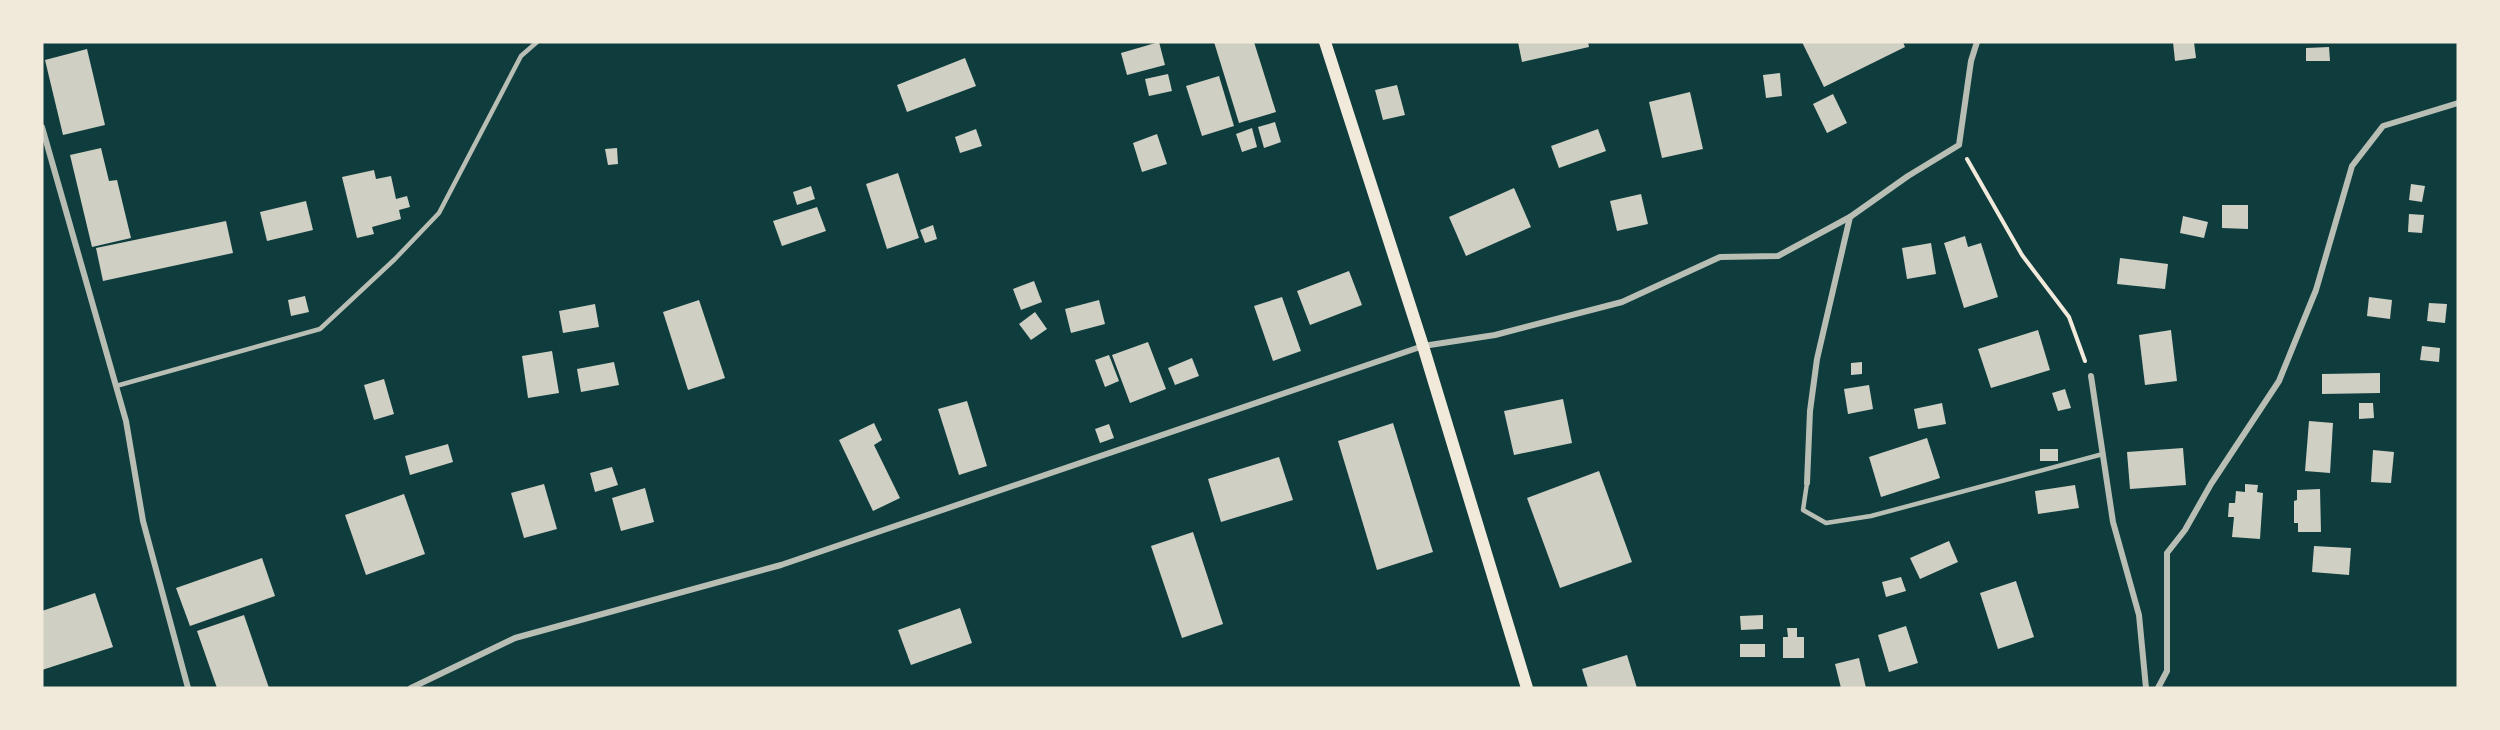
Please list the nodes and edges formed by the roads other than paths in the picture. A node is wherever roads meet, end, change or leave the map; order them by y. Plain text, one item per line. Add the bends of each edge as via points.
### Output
1 (537, 42) edge
2 (1325, 42) edge
3 (1977, 42) edge
4 (2458, 104) edge
5 (42, 128) edge
6 (1850, 217) junction
7 (1423, 346) junction
8 (2091, 376) road end
9 (116, 386) junction
10 (2103, 454) junction
11 (1807, 483) joint
12 (188, 688) edge
13 (411, 688) edge
14 (1527, 688) edge
15 (2146, 688) edge
16 (2158, 688) edge

1 - 9 lane via 521,56 439,213 320,329
2 - 7 main road
3 - 6 street via 1959,145
4 - 16 street via 2384,126 2352,166 2316,290 2279,381 2167,554 2167,671
5 - 9 street
6 - 7 street via 1778,256 1720,256 1622,302 1495,335
6 - 11 street via 1817,359
7 - 13 street via 781,565 515,638
7 - 14 main road
8 - 10 street
9 - 12 street via 143,521
10 - 11 lane via 1919,504 1827,523 1803,510
10 - 15 street via 2113,522 2139,615

